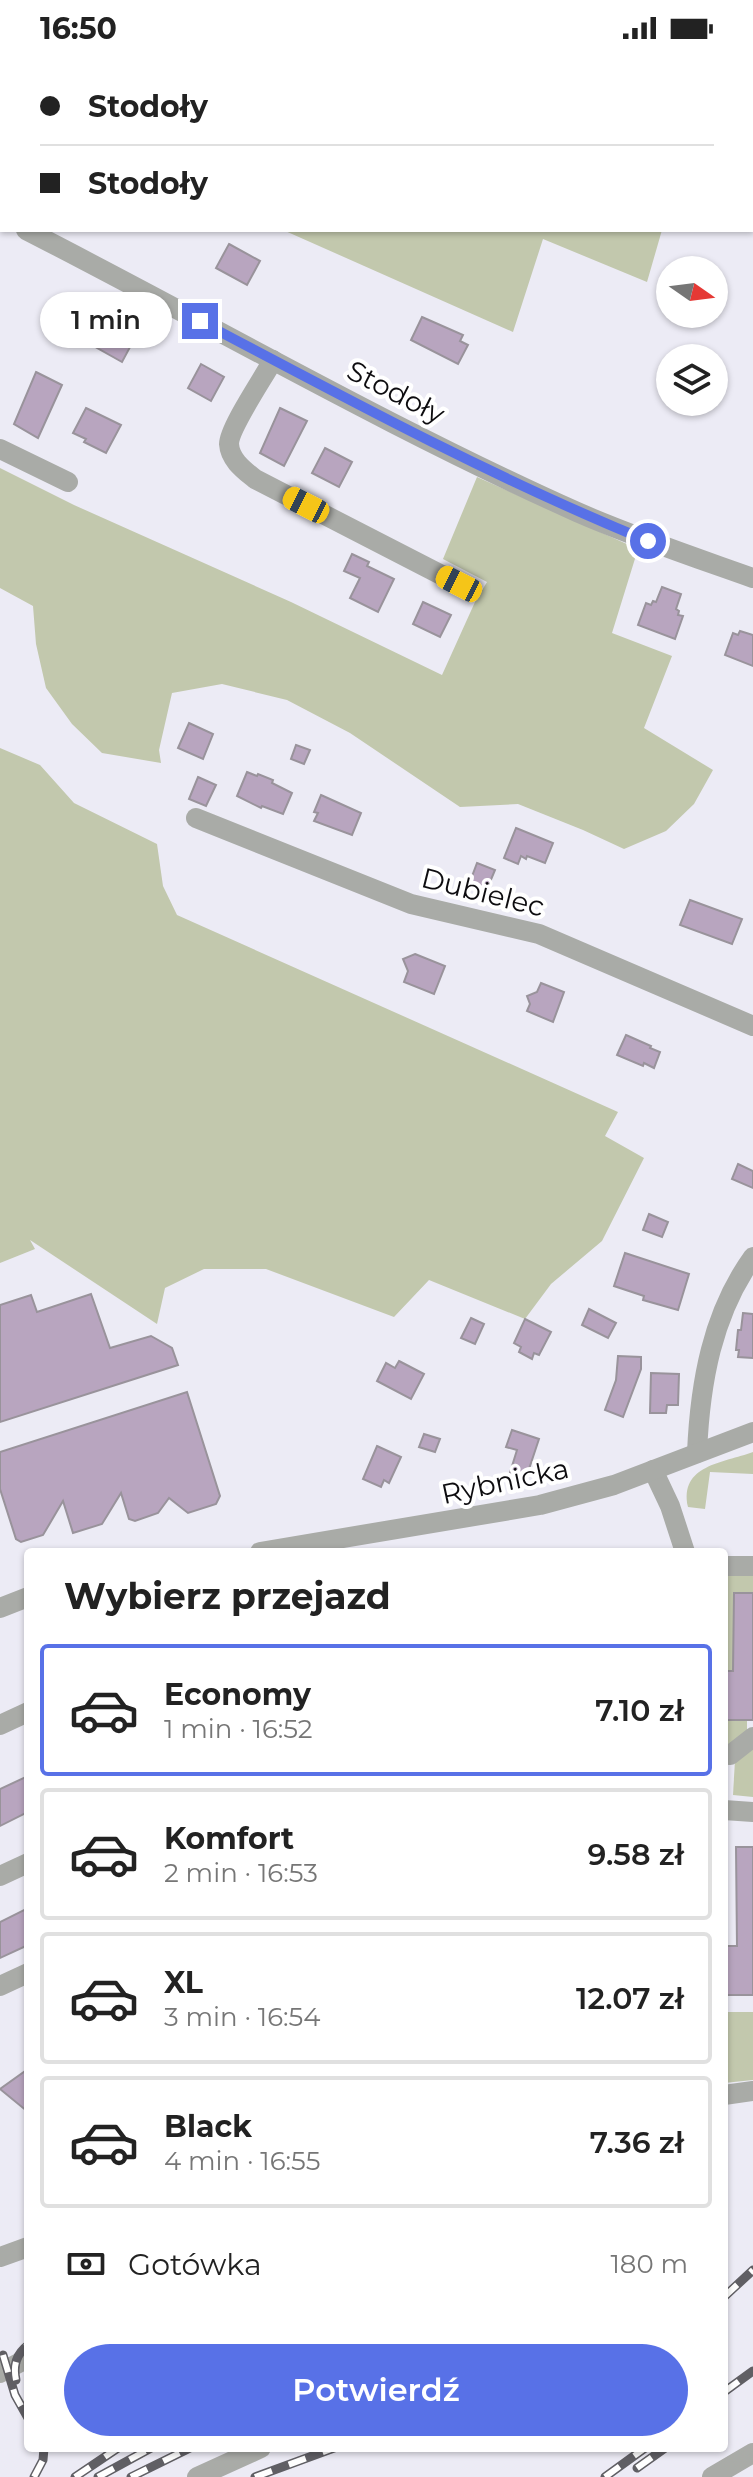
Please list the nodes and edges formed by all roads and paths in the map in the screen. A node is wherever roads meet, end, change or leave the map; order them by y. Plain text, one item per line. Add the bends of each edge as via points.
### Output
1 (30, 232) edge
2 (273, 360) junction
3 (0, 449) edge
4 (68, 482) dead end
5 (753, 578) edge
6 (459, 584) dead end
7 (196, 818) dead end
8 (753, 1026) edge
9 (753, 1257) edge
10 (753, 1432) edge
11 (697, 1453) junction
12 (653, 1470) junction
13 (284, 1548) edge
14 (684, 1548) edge
15 (728, 1566) edge
16 (753, 1566) edge
17 (24, 1599) edge
18 (0, 1608) edge
19 (24, 1714) edge
20 (0, 1725) edge
21 (753, 1737) edge
22 (730, 1755) dead end
23 (728, 1810) edge
24 (753, 1812) edge
25 (24, 1865) edge
26 (0, 1876) edge
27 (24, 1975) edge
28 (0, 1986) edge
29 (753, 2091) edge
30 (728, 2094) edge
31 (24, 2248) edge
32 (0, 2257) edge
33 (24, 2360) edge
34 (0, 2373) edge
35 (252, 2452) edge
36 (753, 2453) edge
37 (197, 2477) edge
38 (712, 2477) edge

1 - 2 street, Stodoły
2 - 5 street, Stodoły via 577,512
2 - 6 street via 233,430 229,445 235,462 255,479
3 - 4 street
7 - 8 street, Dubielec via 411,904 539,934
9 - 11 street via 721,1312 702,1392
10 - 11 street, Rybnicka
11 - 12 street, Rybnicka
12 - 13 street, Rybnicka via 540,1505
12 - 14 street
15 - 16 street
17 - 18 street
19 - 20 street
21 - 22 street
23 - 24 street
25 - 26 street
27 - 28 street
29 - 30 street
31 - 32 street
33 - 34 street
35 - 37 street
36 - 38 street

